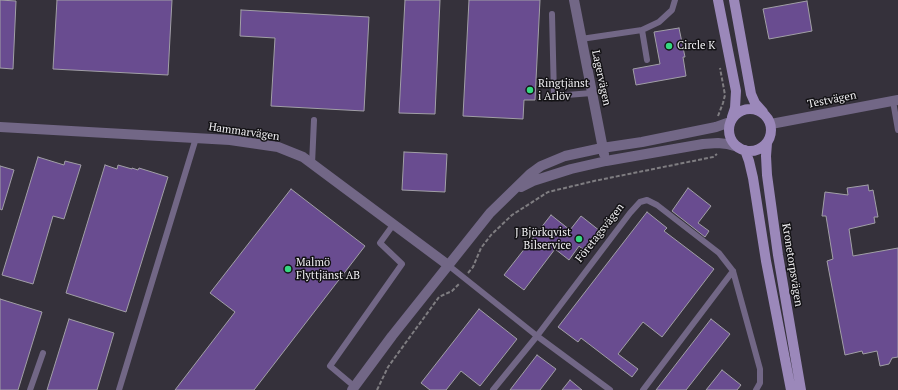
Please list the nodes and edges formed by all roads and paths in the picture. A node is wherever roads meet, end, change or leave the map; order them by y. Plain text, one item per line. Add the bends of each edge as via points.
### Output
1 (574, 0) edge
2 (675, 0) edge
3 (718, 0) edge
4 (734, 0) edge
5 (552, 14) dead end
6 (642, 30) junction
7 (581, 39) junction
8 (647, 60) dead end
9 (720, 65) dead end
10 (592, 93) junction
11 (896, 100) edge
12 (763, 112) junction
13 (314, 120) dead end
14 (731, 120) junction
15 (771, 124) junction
16 (0, 127) edge
17 (716, 127) junction
18 (898, 130) edge
19 (196, 138) junction
20 (718, 143) junction
21 (767, 143) junction
22 (602, 148) junction
23 (741, 149) junction
24 (606, 161) junction
25 (312, 164) junction
26 (512, 192) junction
27 (393, 225) junction
28 (448, 265) junction
29 (733, 270) junction
30 (464, 278) junction
31 (537, 336) junction
32 (42, 353) dead end
33 (355, 389) edge
34 (30, 390) edge
35 (119, 390) edge
36 (377, 390) edge
37 (493, 390) edge
38 (610, 390) edge
39 (643, 390) edge
40 (756, 390) edge
41 (791, 390) edge
42 (801, 390) edge

1 - 7 street, Lagervägen
2 - 6 lane via 672,10 659,22
3 - 14 main road via 736,91
4 - 12 main road via 751,94
5 - 10 lane via 554,96
6 - 7 lane
6 - 8 lane
7 - 10 street, Lagervägen
9 - 17 path via 725,95
10 - 22 street, Lagervägen
11 - 15 street, Testvägen
11 - 18 lane
12 - 14 main road via 746,108 738,111
12 - 15 main road
13 - 25 lane
14 - 17 street
14 - 23 main road via 731,140
15 - 21 main road
16 - 19 street, Hammarvägen
17 - 22 street
19 - 25 street, Hammarvägen via 278,147 303,157
19 - 35 lane
20 - 23 street
20 - 24 street
20 - 30 path via 717,154 713,157 594,180 548,192 512,215 491,235
21 - 23 main road via 757,150
21 - 42 main road, Kronetorpsvägen via 768,182 778,256
22 - 24 street, Lagervägen
22 - 26 street via 565,156 541,166
23 - 41 main road via 749,161 753,178
24 - 26 street via 540,179
25 - 27 street, Hammarvägen
26 - 28 street via 490,213
27 - 28 street, Hammarvägen
27 - 33 lane via 380,243 402,264 330,366
28 - 30 lane
28 - 33 street via 392,336
29 - 31 lane, Företagsvägen via 719,253 657,205 647,200 640,202
29 - 39 lane
29 - 40 lane, Företagsvägen via 760,369 760,383
30 - 31 lane
30 - 36 path via 452,291 439,297 388,367
31 - 37 lane, Företagsvägen
31 - 38 lane
32 - 34 lane

